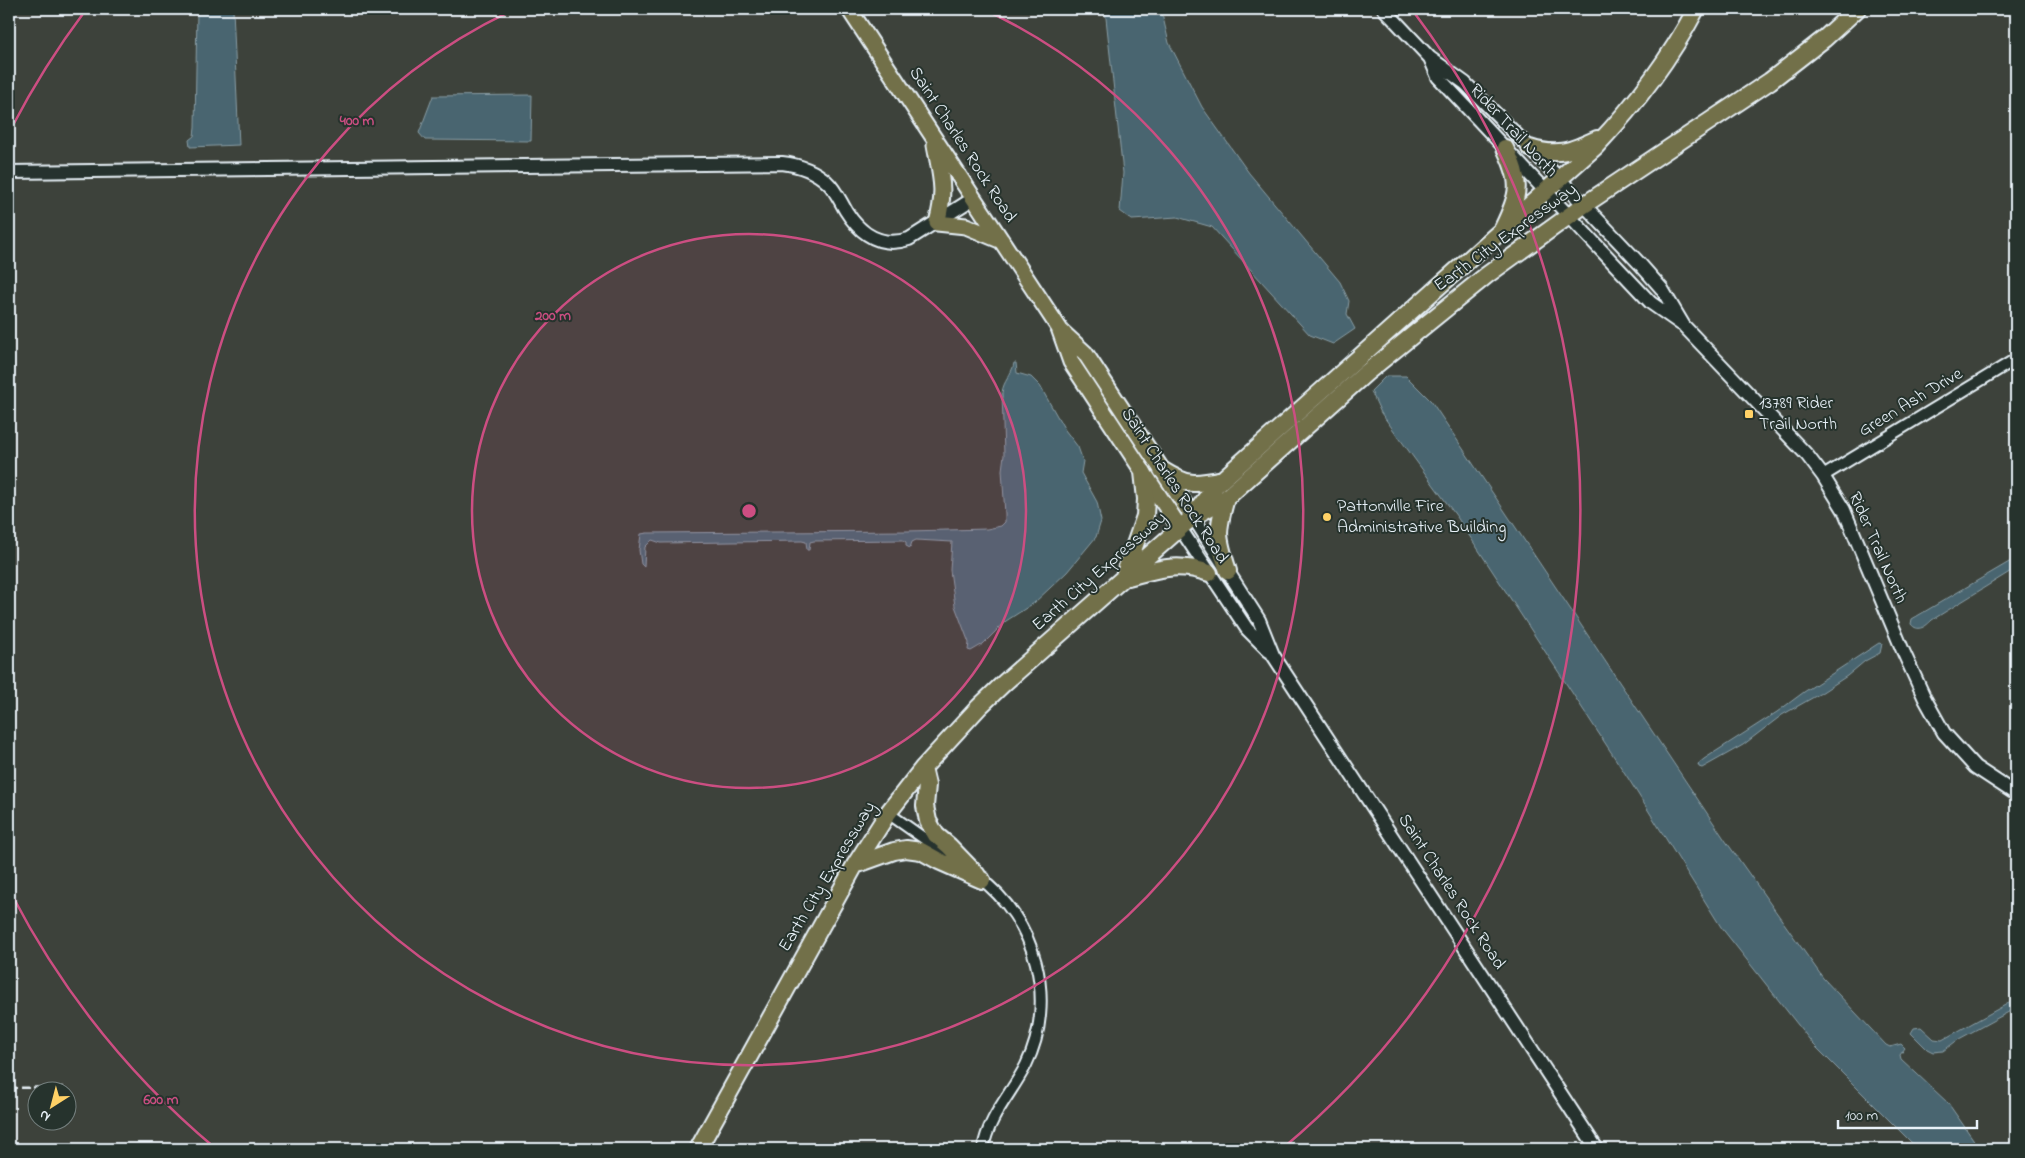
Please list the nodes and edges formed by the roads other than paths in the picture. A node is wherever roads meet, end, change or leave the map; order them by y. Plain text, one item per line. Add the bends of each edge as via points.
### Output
1 (849, 9) edge
2 (1384, 9) edge
3 (1696, 9) edge
4 (1857, 9) edge
5 (1430, 58) junction
6 (1606, 135) junction
7 (933, 136) junction
8 (1505, 148) junction
9 (1530, 148) junction
10 (9, 172) edge
11 (1560, 180) junction
12 (1546, 192) junction
13 (974, 198) junction
14 (1584, 205) junction
15 (1568, 216) junction
16 (937, 223) junction
17 (1500, 233) junction
18 (1003, 242) junction
19 (1684, 326) junction
20 (1059, 328) junction
21 (2016, 359) edge
22 (1162, 470) junction
23 (1143, 472) junction
24 (1824, 476) junction
25 (1223, 479) junction
26 (1226, 498) junction
27 (1193, 518) junction
28 (1180, 528) junction
29 (1228, 571) junction
30 (1209, 573) junction
31 (1123, 578) junction
32 (1273, 655) junction
33 (923, 768) junction
34 (2016, 794) edge
35 (888, 813) junction
36 (855, 865) junction
37 (982, 880) junction
38 (698, 1149) edge
39 (983, 1149) edge
40 (1597, 1149) edge

1 - 7 main road, Saint Charles Rock Road
2 - 5 street, Rider Trail North
3 - 6 highway, Earth City Expressway via 1659,69
4 - 14 highway, Earth City Expressway via 1770,81
5 - 8 street, Rider Trail North via 1438,77
5 - 9 street, Rider Trail North via 1465,83
6 - 9 highway via 1565,152 1546,153
6 - 11 highway, Earth City Expressway
7 - 13 main road, Saint Charles Rock Road
7 - 16 main road via 943,185
8 - 12 street, Rider Trail North
8 - 17 highway via 1518,176 1509,216
9 - 11 street, Rider Trail North
10 - 16 street via 782,163 806,168 828,183 847,213 870,237 886,243 899,242
11 - 12 highway, Earth City Expressway
11 - 14 street, Rider Trail North
12 - 15 street, Rider Trail North
12 - 17 highway, Earth City Expressway
13 - 16 street
13 - 18 main road, Saint Charles Rock Road
14 - 15 highway, Earth City Expressway
14 - 19 street, Rider Trail North via 1662,289
15 - 19 street, Rider Trail North via 1650,303
15 - 26 highway, Earth City Expressway via 1418,330
16 - 18 main road via 966,226
17 - 25 highway, Earth City Expressway
18 - 20 main road, Saint Charles Rock Road
19 - 24 street, Rider Trail North
20 - 22 main road, Saint Charles Rock Road via 1085,353
20 - 23 main road, Saint Charles Rock Road via 1071,362
21 - 24 street, Green Ash Drive
22 - 25 highway via 1191,484
22 - 27 main road, Saint Charles Rock Road
23 - 28 main road, Saint Charles Rock Road
23 - 31 highway via 1145,516
24 - 34 street, Rider Trail North via 1844,510 1903,651 1944,733 1975,767
25 - 27 highway, Earth City Expressway
26 - 27 highway, Earth City Expressway
26 - 29 highway via 1218,536
27 - 28 highway, Earth City Expressway
27 - 29 street, Saint Charles Rock Road
28 - 30 street, Saint Charles Rock Road
28 - 31 highway, Earth City Expressway
29 - 32 street, Saint Charles Rock Road via 1260,620
30 - 31 highway via 1172,566
30 - 32 street, Saint Charles Rock Road via 1247,629
31 - 33 highway, Earth City Expressway via 1004,683
32 - 40 street, Saint Charles Rock Road
33 - 35 highway, Earth City Expressway
33 - 37 highway via 928,821 936,835
35 - 36 highway, Earth City Expressway
35 - 37 street
36 - 37 highway via 906,849 921,851
36 - 38 highway, Earth City Expressway
37 - 39 street via 1015,914 1024,930 1039,973 1041,1001 1034,1048 995,1114

